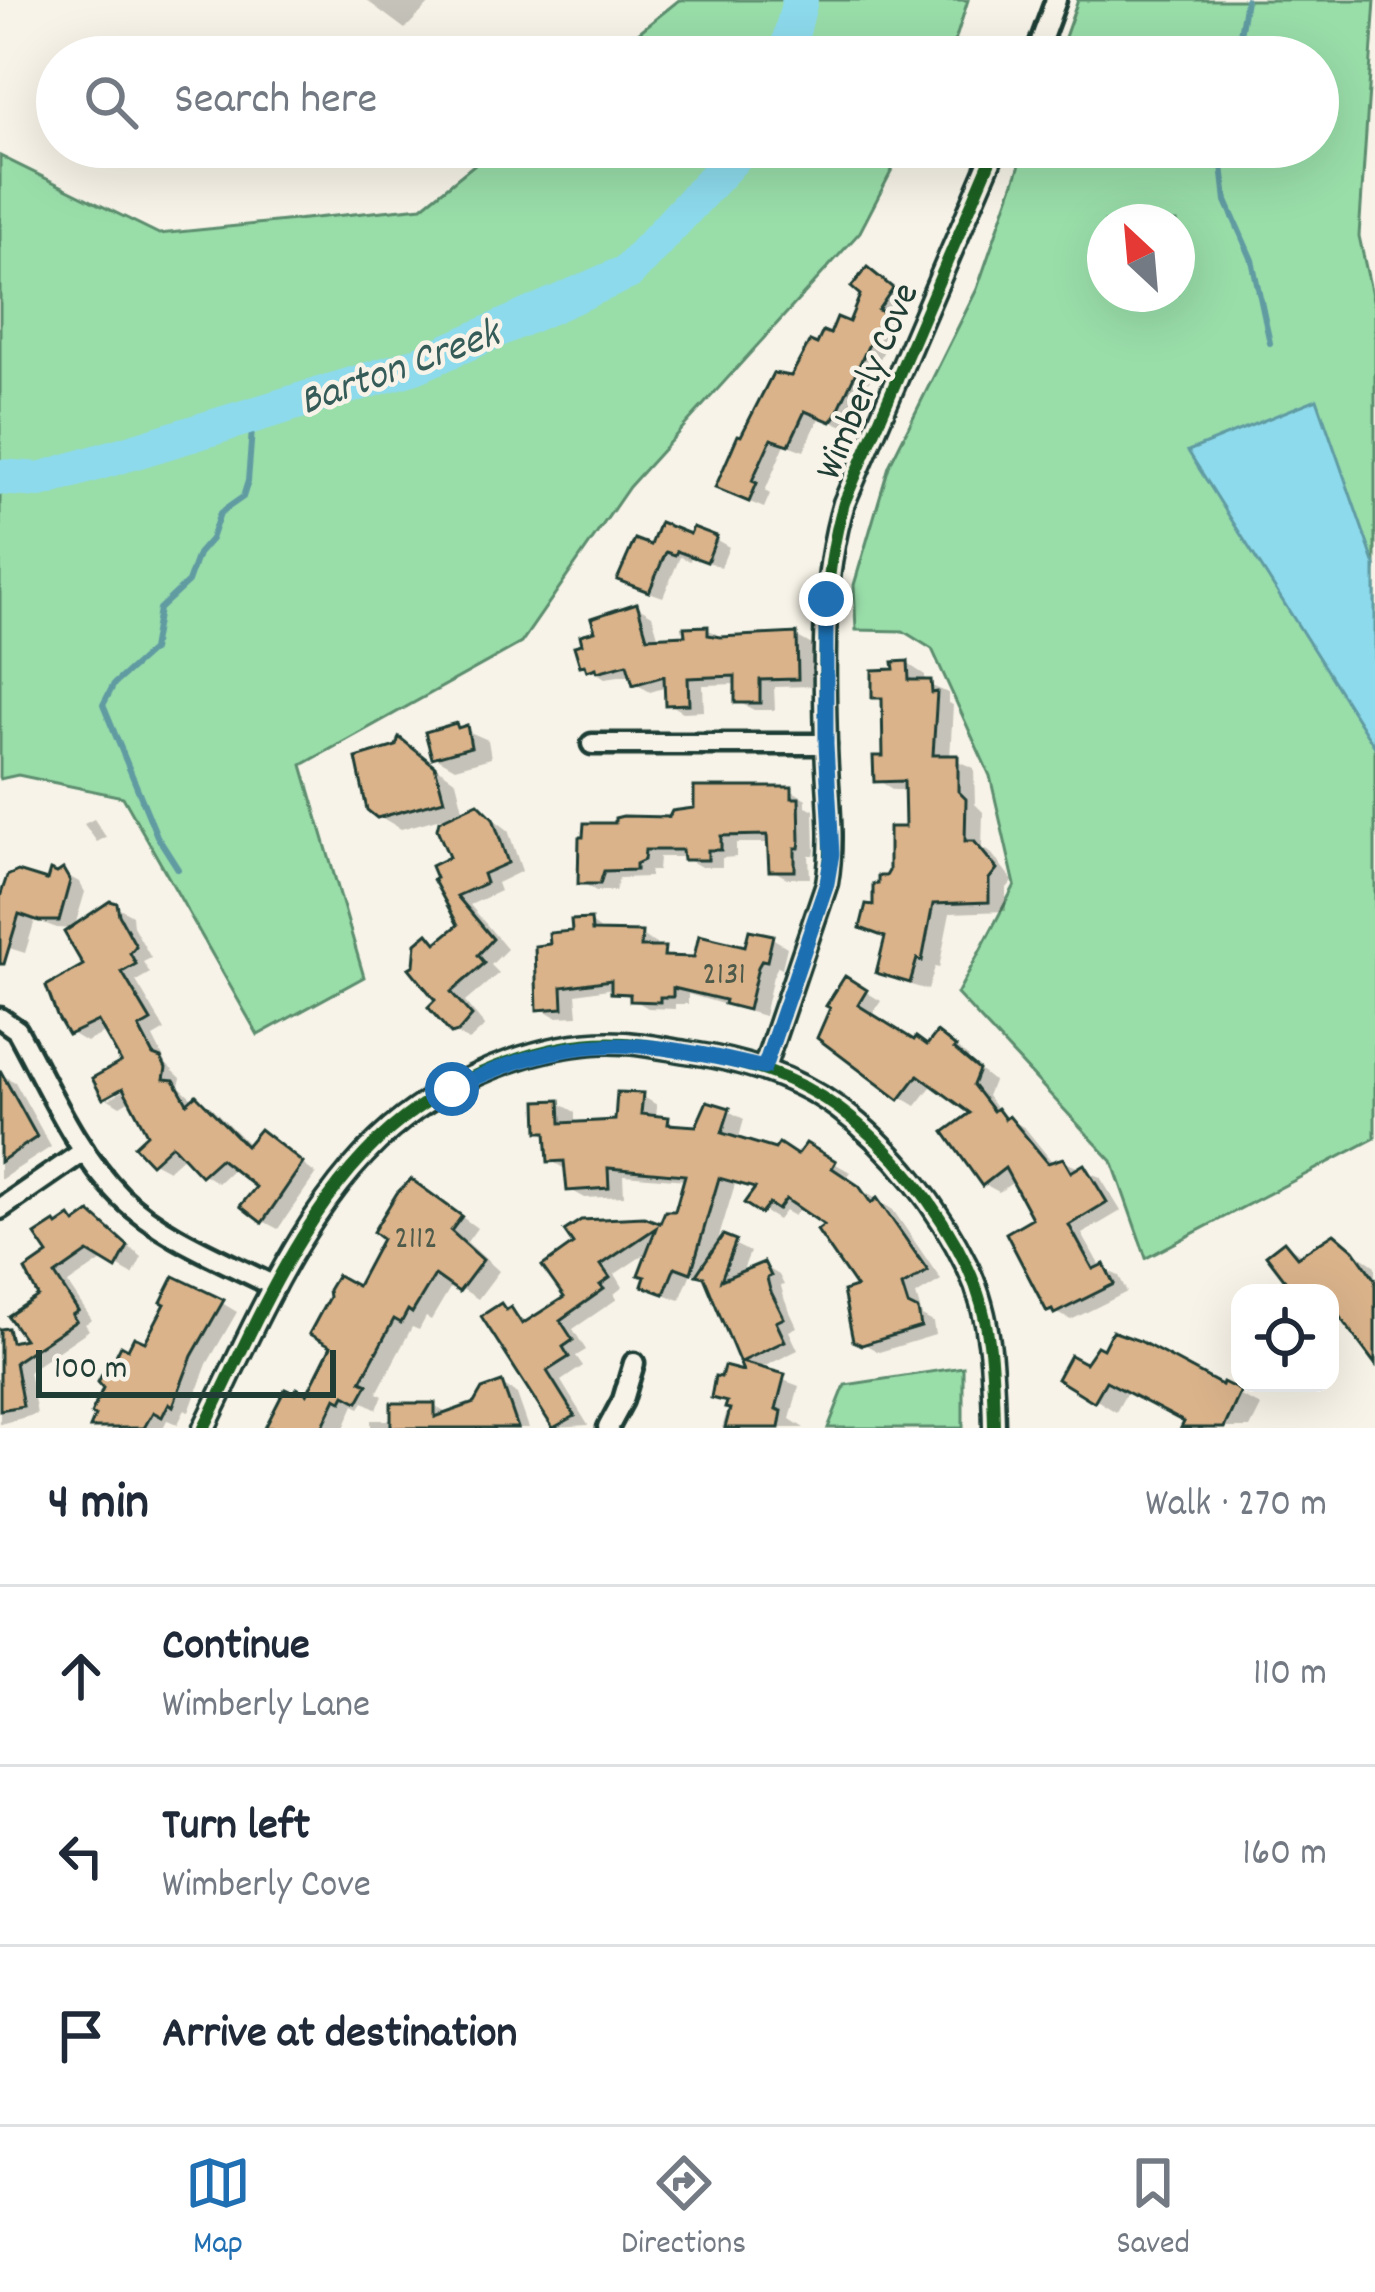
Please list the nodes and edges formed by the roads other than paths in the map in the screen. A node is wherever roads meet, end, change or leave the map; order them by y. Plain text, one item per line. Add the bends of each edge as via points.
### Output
1 (1056, 0) edge
2 (1043, 36) edge
3 (987, 168) edge
4 (592, 744) dead end
5 (826, 744) junction
6 (0, 1018) edge
7 (764, 1068) junction
8 (84, 1151) junction
9 (0, 1209) edge
10 (274, 1286) junction
11 (634, 1363) dead end
12 (204, 1428) edge
13 (608, 1428) edge
14 (994, 1428) edge

1 - 2 street
3 - 5 street, Wimberly Cove via 844,502 826,599
4 - 5 street
5 - 7 street, Wimberly Cove via 827,883
6 - 8 street via 17,1030
7 - 10 street via 621,1042 497,1066 404,1117 352,1166
7 - 14 street via 836,1106 932,1204 969,1270 986,1323
8 - 9 street
8 - 10 street via 122,1198 170,1233
10 - 12 street
11 - 13 street

